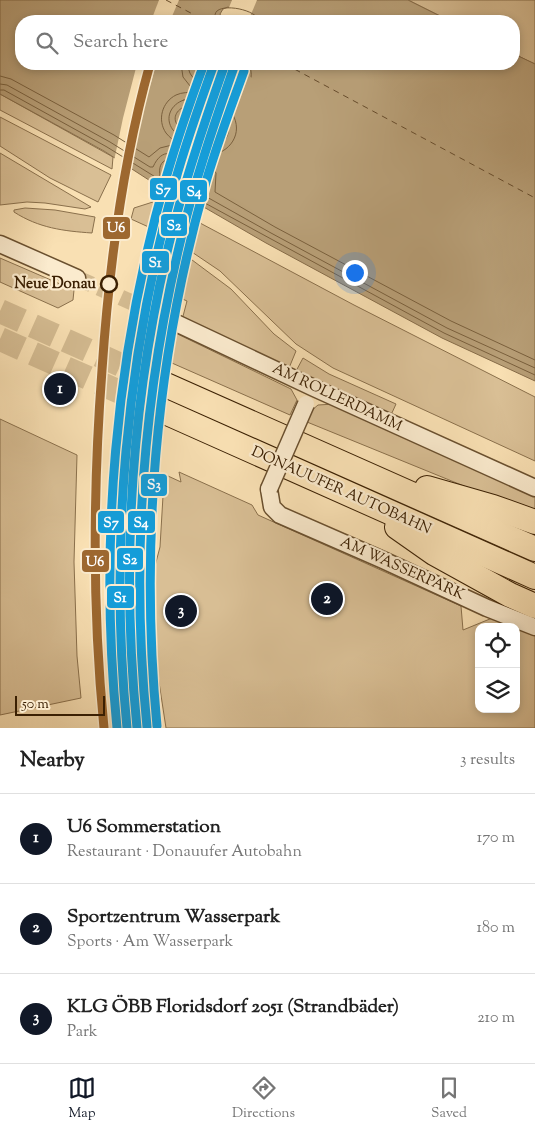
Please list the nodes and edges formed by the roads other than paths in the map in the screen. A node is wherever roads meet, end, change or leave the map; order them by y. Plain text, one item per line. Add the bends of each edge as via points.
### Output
1 (0, 244) edge
2 (77, 278) tunnel mouth
3 (140, 306) tunnel mouth
4 (150, 378) tunnel mouth
5 (314, 388) junction
6 (147, 404) tunnel mouth
7 (342, 463) junction
8 (535, 488) edge
9 (359, 499) junction
10 (535, 522) edge
11 (535, 549) edge
12 (535, 577) edge
13 (535, 606) edge
14 (535, 627) edge

1 - 2 street
3 - 5 street, AM ROLLERDAMM
4 - 7 highway, DONAUUFER AUTOBAHN
5 - 8 street, AM ROLLERDAMM
5 - 14 street, AM WASSERPARK, bridge via 269,489 272,507 280,515
6 - 9 highway, DONAUUFER AUTOBAHN
7 - 10 highway
7 - 11 highway, DONAUUFER AUTOBAHN
9 - 12 highway, DONAUUFER AUTOBAHN
9 - 13 highway via 434,554

